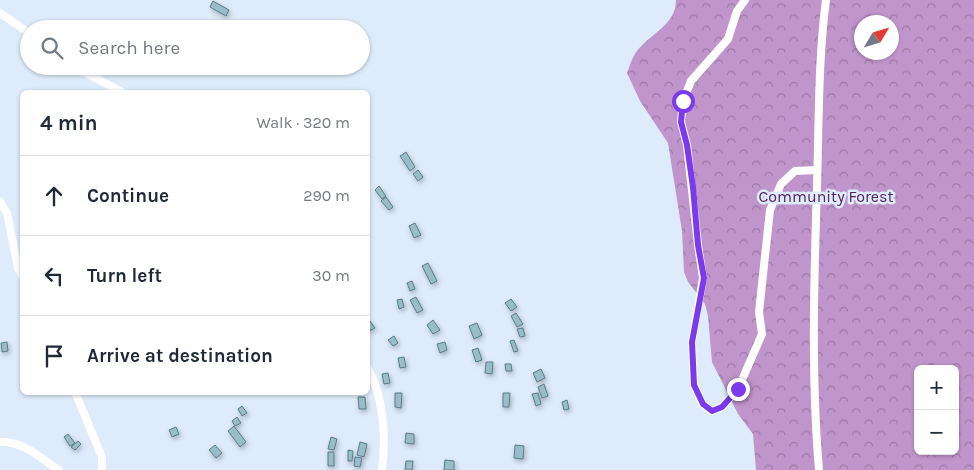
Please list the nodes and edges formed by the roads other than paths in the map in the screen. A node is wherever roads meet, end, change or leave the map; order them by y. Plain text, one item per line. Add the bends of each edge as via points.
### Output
1 (745, 0) edge
2 (826, 0) edge
3 (0, 13) edge
4 (20, 27) edge
5 (90, 75) edge
6 (118, 90) edge
7 (818, 170) junction
8 (0, 202) edge
9 (20, 272) edge
10 (370, 374) edge
11 (76, 395) edge
12 (0, 442) edge
13 (54, 469) edge
14 (102, 470) edge
15 (382, 470) edge
16 (819, 470) edge

1 - 7 street via 737,11 728,39 691,81 683,101 681,122 687,145 704,278 692,342 694,385 703,404 712,411 722,407 738,389 762,334 759,312 770,210 781,184 795,171
2 - 7 street via 820,70
3 - 4 street
5 - 6 street
7 - 16 street via 813,323
8 - 9 street via 7,213
10 - 15 street via 379,399 384,446
11 - 14 street via 102,457
12 - 13 street via 25,446

